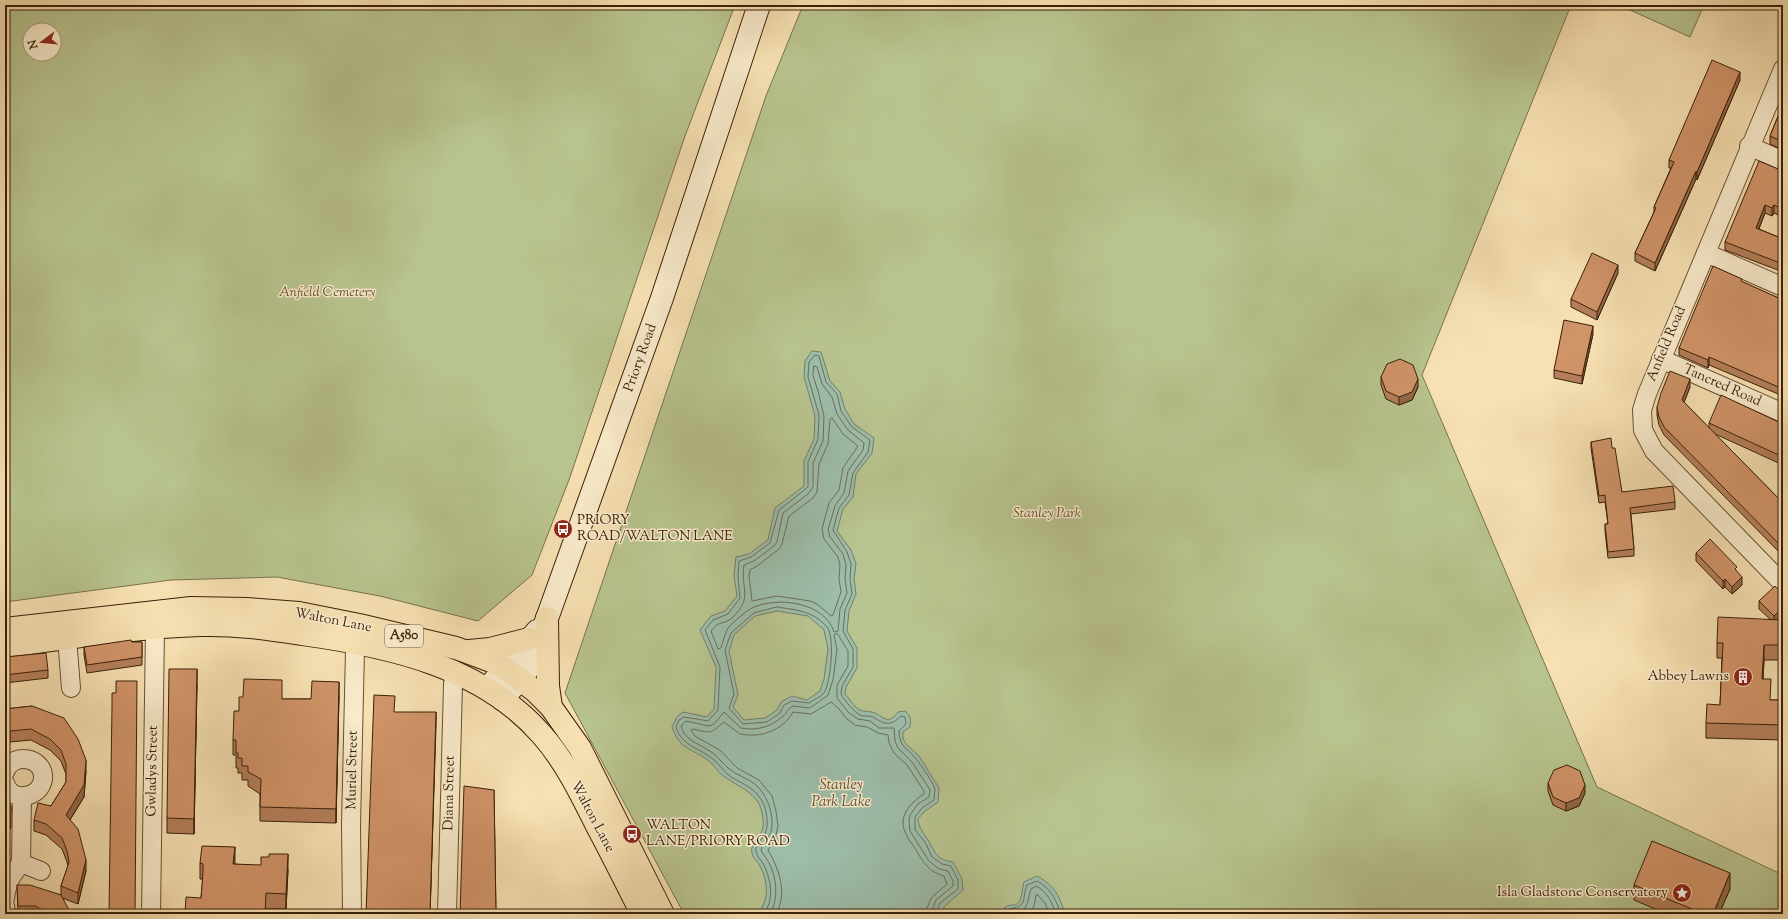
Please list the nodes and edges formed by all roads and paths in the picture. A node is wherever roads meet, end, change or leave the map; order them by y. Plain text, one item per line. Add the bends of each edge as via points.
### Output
1 (759, 5) edge
2 (1783, 69) edge
3 (1749, 146) junction
4 (1783, 161) edge
5 (1706, 253) junction
6 (1783, 287) edge
7 (1661, 359) junction
8 (1783, 413) edge
9 (1783, 584) edge
10 (546, 621) junction
11 (155, 628) junction
12 (5, 629) edge
13 (357, 634) junction
14 (67, 638) junction
15 (529, 638) junction
16 (5, 646) edge
17 (466, 651) junction
18 (455, 673) junction
19 (513, 674) junction
20 (71, 688) dead end
21 (495, 694) junction
22 (551, 708) junction
23 (5, 772) edge
24 (5, 783) edge
25 (22, 797) junction
26 (21, 863) junction
27 (41, 871) dead end
28 (5, 898) edge
29 (5, 906) edge
30 (6, 914) edge
31 (151, 914) edge
32 (352, 914) edge
33 (448, 914) edge
34 (642, 914) edge
35 (663, 914) edge

1 - 10 street, Priory Road via 662,298
2 - 3 street, Anfield Road
3 - 4 street
3 - 5 street, Anfield Road
5 - 6 street
5 - 7 street, Anfield Road
7 - 8 street, Tancred Road
7 - 9 street, Anfield Road via 1642,410 1643,430 1654,451
10 - 15 street
10 - 19 street, Priory Road via 540,646 530,666
10 - 22 highway
11 - 13 highway, Walton Lane / A580 via 248,626
11 - 14 highway, Walton Lane / A580
11 - 31 street, Gwladys Street
12 - 13 highway, Walton Lane / A580 via 191,608 247,609 299,614
13 - 17 highway, Walton Lane / A580
13 - 18 highway, Walton Lane / A580 via 439,664
13 - 32 street, Muriel Street via 351,826
14 - 16 highway, Walton Lane / A580
14 - 20 street
15 - 17 highway
15 - 19 street
17 - 19 highway, Walton Lane / A580 via 491,661
18 - 21 highway, Walton Lane / A580
18 - 33 street, Diana Street
19 - 21 street
19 - 22 highway, Walton Lane / A580 via 535,691
21 - 34 highway, Walton Lane / A580 via 520,712 561,761
22 - 35 highway, Walton Lane / A580 via 580,748
23 - 25 street via 7,765 26,758 35,762 41,769 43,778 39,789 31,796
24 - 25 street via 11,793
25 - 26 street
26 - 27 street
26 - 28 street via 11,877
29 - 30 street

